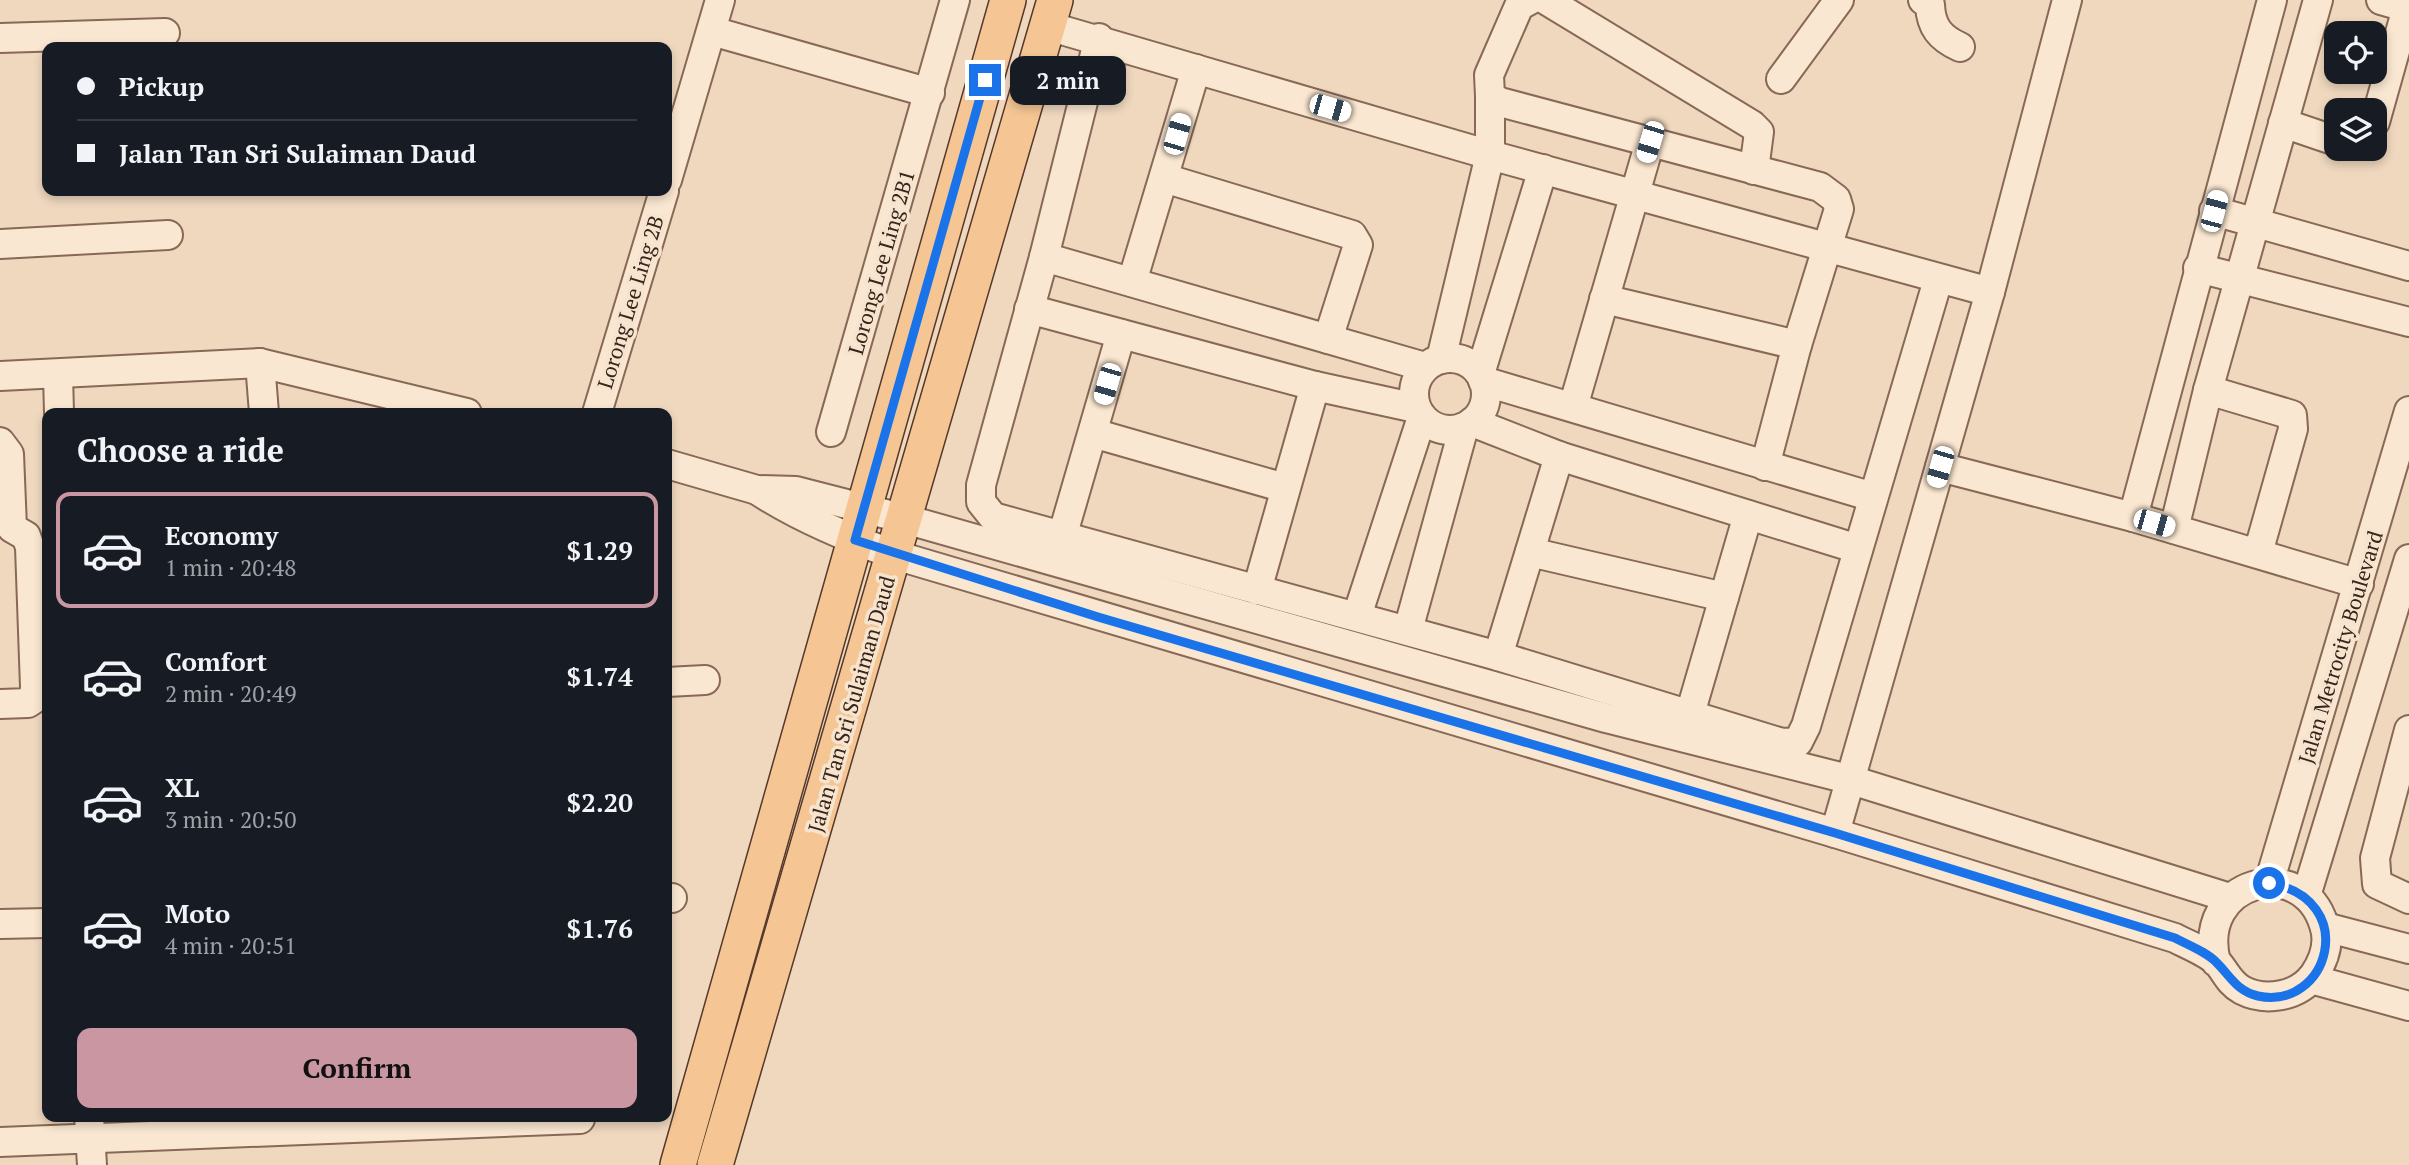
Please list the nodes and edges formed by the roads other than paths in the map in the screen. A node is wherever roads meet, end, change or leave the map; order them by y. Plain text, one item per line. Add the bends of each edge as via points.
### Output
1 (720, 0) edge
2 (955, 0) edge
3 (1008, 0) edge
4 (1530, 0) edge
5 (1546, 0) edge
6 (1839, 0) edge
7 (1923, 0) edge
8 (2067, 0) edge
9 (2272, 0) edge
10 (2318, 0) edge
11 (2401, 4) edge
12 (1051, 13) edge
13 (712, 31) junction
14 (164, 33) dead end
15 (0, 38) edge
16 (1099, 38) junction
17 (1960, 47) dead end
18 (1196, 69) junction
19 (1780, 79) dead end
20 (930, 93) junction
21 (1490, 96) junction
22 (2380, 98) edge
23 (2283, 123) junction
24 (2324, 137) edge
25 (1650, 142) junction
26 (1490, 155) junction
27 (672, 163) edge
28 (1543, 169) junction
29 (1754, 170) junction
30 (1164, 178) junction
31 (1634, 195) junction
32 (662, 196) edge
33 (2214, 211) junction
34 (2256, 221) junction
35 (168, 234) dead end
36 (0, 244) edge
37 (1828, 249) junction
38 (1044, 257) junction
39 (2409, 266) edge
40 (2198, 268) junction
41 (2240, 278) junction
42 (1938, 280) junction
43 (1132, 282) junction
44 (1990, 292) junction
45 (1604, 299) junction
46 (1029, 309) junction
47 (2409, 322) edge
48 (1121, 334) junction
49 (1328, 339) junction
50 (1797, 345) junction
51 (260, 363) junction
52 (1433, 363) junction
53 (58, 374) junction
54 (0, 376) edge
55 (1482, 377) junction
56 (1315, 386) junction
57 (2208, 390) junction
58 (1573, 407) junction
59 (59, 408) edge
60 (264, 408) edge
61 (446, 408) edge
62 (599, 408) edge
63 (2409, 411) edge
64 (1419, 413) junction
65 (1468, 425) junction
66 (831, 432) dead end
67 (1093, 433) junction
68 (0, 442) edge
69 (1559, 456) junction
70 (672, 465) edge
71 (1765, 466) junction
72 (1940, 467) junction
73 (1285, 488) junction
74 (1873, 497) junction
75 (1748, 515) junction
76 (2133, 517) junction
77 (905, 519) junction
78 (859, 525) junction
79 (6, 528) edge
80 (2174, 529) junction
81 (1062, 537) junction
82 (1858, 549) junction
83 (1530, 552) junction
84 (2258, 553) junction
85 (895, 555) junction
86 (2409, 559) edge
87 (1157, 562) junction
88 (1111, 579) junction
89 (2359, 584) junction
90 (1149, 589) junction
91 (1257, 590) junction
92 (1724, 597) junction
93 (1357, 616) junction
94 (1098, 617) junction
95 (1408, 631) junction
96 (1498, 656) junction
97 (705, 680) dead end
98 (672, 682) edge
99 (0, 704) edge
100 (1612, 706) junction
101 (1690, 714) junction
102 (2409, 730) edge
103 (1848, 779) junction
104 (1835, 833) junction
105 (2269, 883) junction
106 (2306, 896) junction
107 (2230, 898) junction
108 (2409, 899) edge
109 (42, 923) edge
110 (0, 924) edge
111 (2325, 927) junction
112 (2409, 949) edge
113 (2217, 962) junction
114 (2311, 979) junction
115 (2409, 1006) edge
116 (510, 1122) edge
117 (91, 1140) edge
118 (0, 1142) edge
119 (678, 1165) edge
120 (715, 1165) edge

1 - 13 street
2 - 20 street, Lorong Lee Ling 2B1
3 - 78 main road, Jalan Tan Sri Sulaiman Daud
4 - 21 street via 1519,6 1489,75
5 - 29 street via 1752,125 1759,132
6 - 19 street
7 - 17 street via 1930,5 1931,19 1943,39
8 - 44 street
9 - 33 street
10 - 23 street
11 - 22 street
12 - 16 street
12 - 77 main road, Jalan Tan Sri Sulaiman Daud
13 - 20 street
13 - 27 street
14 - 15 street
16 - 18 street
16 - 38 street
18 - 26 street
18 - 30 street
20 - 66 street, Lorong Lee Ling 2B1
21 - 25 street
21 - 26 street
23 - 24 street
23 - 34 street
25 - 29 street
25 - 31 street
26 - 28 street
26 - 52 street
28 - 31 street
28 - 55 street
29 - 37 street via 1820,187 1836,199 1839,209
30 - 43 street
30 - 49 street via 1352,235 1358,245
31 - 37 street
31 - 45 street
32 - 62 street, Lorong Lee Ling 2B
33 - 34 street
33 - 40 street
34 - 39 street
34 - 41 street
35 - 36 street
37 - 42 street
37 - 50 street
38 - 43 street
38 - 46 street
40 - 41 street
40 - 76 street
41 - 47 street
41 - 57 street
42 - 44 street
42 - 74 street
43 - 49 street
44 - 72 street
45 - 50 street
45 - 58 street
46 - 48 street
46 - 81 street via 981,485 981,502 993,517
48 - 56 street
48 - 67 street
49 - 52 street
50 - 71 street
51 - 53 street
51 - 60 street
51 - 61 street
52 - 55 street via 1463,360
52 - 64 street via 1414,386
53 - 54 street
53 - 59 street
55 - 58 street
55 - 65 street via 1485,403
56 - 64 street
56 - 73 street
57 - 80 street
57 - 84 street via 2292,415 2293,429
58 - 71 street
63 - 89 street, Jalan Metrocity Boulevard
64 - 65 street via 1441,429
64 - 93 street
65 - 69 street
65 - 95 street
67 - 73 street
67 - 81 street
68 - 79 street via 9,454
69 - 75 street
69 - 83 street
70 - 78 street via 757,490 779,505
71 - 74 street
72 - 76 street
72 - 103 street
73 - 91 street
74 - 82 street
75 - 82 street
75 - 92 street
76 - 80 street
77 - 78 street
77 - 85 main road, Jalan Tan Sri Sulaiman Daud
77 - 88 street
78 - 85 street
78 - 119 main road, Jalan Tan Sri Sulaiman Daud
79 - 99 street via 26,536 30,547 36,687 34,699 28,703
80 - 84 street
81 - 87 street
82 - 101 street via 1798,742 1782,743
83 - 92 street
83 - 96 street
84 - 89 street
85 - 94 street
85 - 120 main road, Jalan Tan Sri Sulaiman Daud
86 - 106 street, Jalan Metrocity Boulevard
87 - 90 street
87 - 91 street
88 - 90 street
88 - 94 street
89 - 105 street, Jalan Metrocity Boulevard
90 - 100 street
91 - 93 street
92 - 101 street
93 - 95 street
94 - 104 street
95 - 96 street
96 - 100 street
97 - 98 street
100 - 101 street
100 - 103 street
102 - 108 street via 2375,858 2377,884
103 - 104 street
103 - 107 street
104 - 113 street via 2175,938
105 - 106 street via 2289,886
105 - 107 street
106 - 111 street
107 - 113 street via 2213,928
109 - 110 street
111 - 112 street
111 - 114 street via 2324,954
113 - 114 street via 2227,978 2259,996 2287,993
114 - 115 street
116 - 117 street
117 - 118 street

